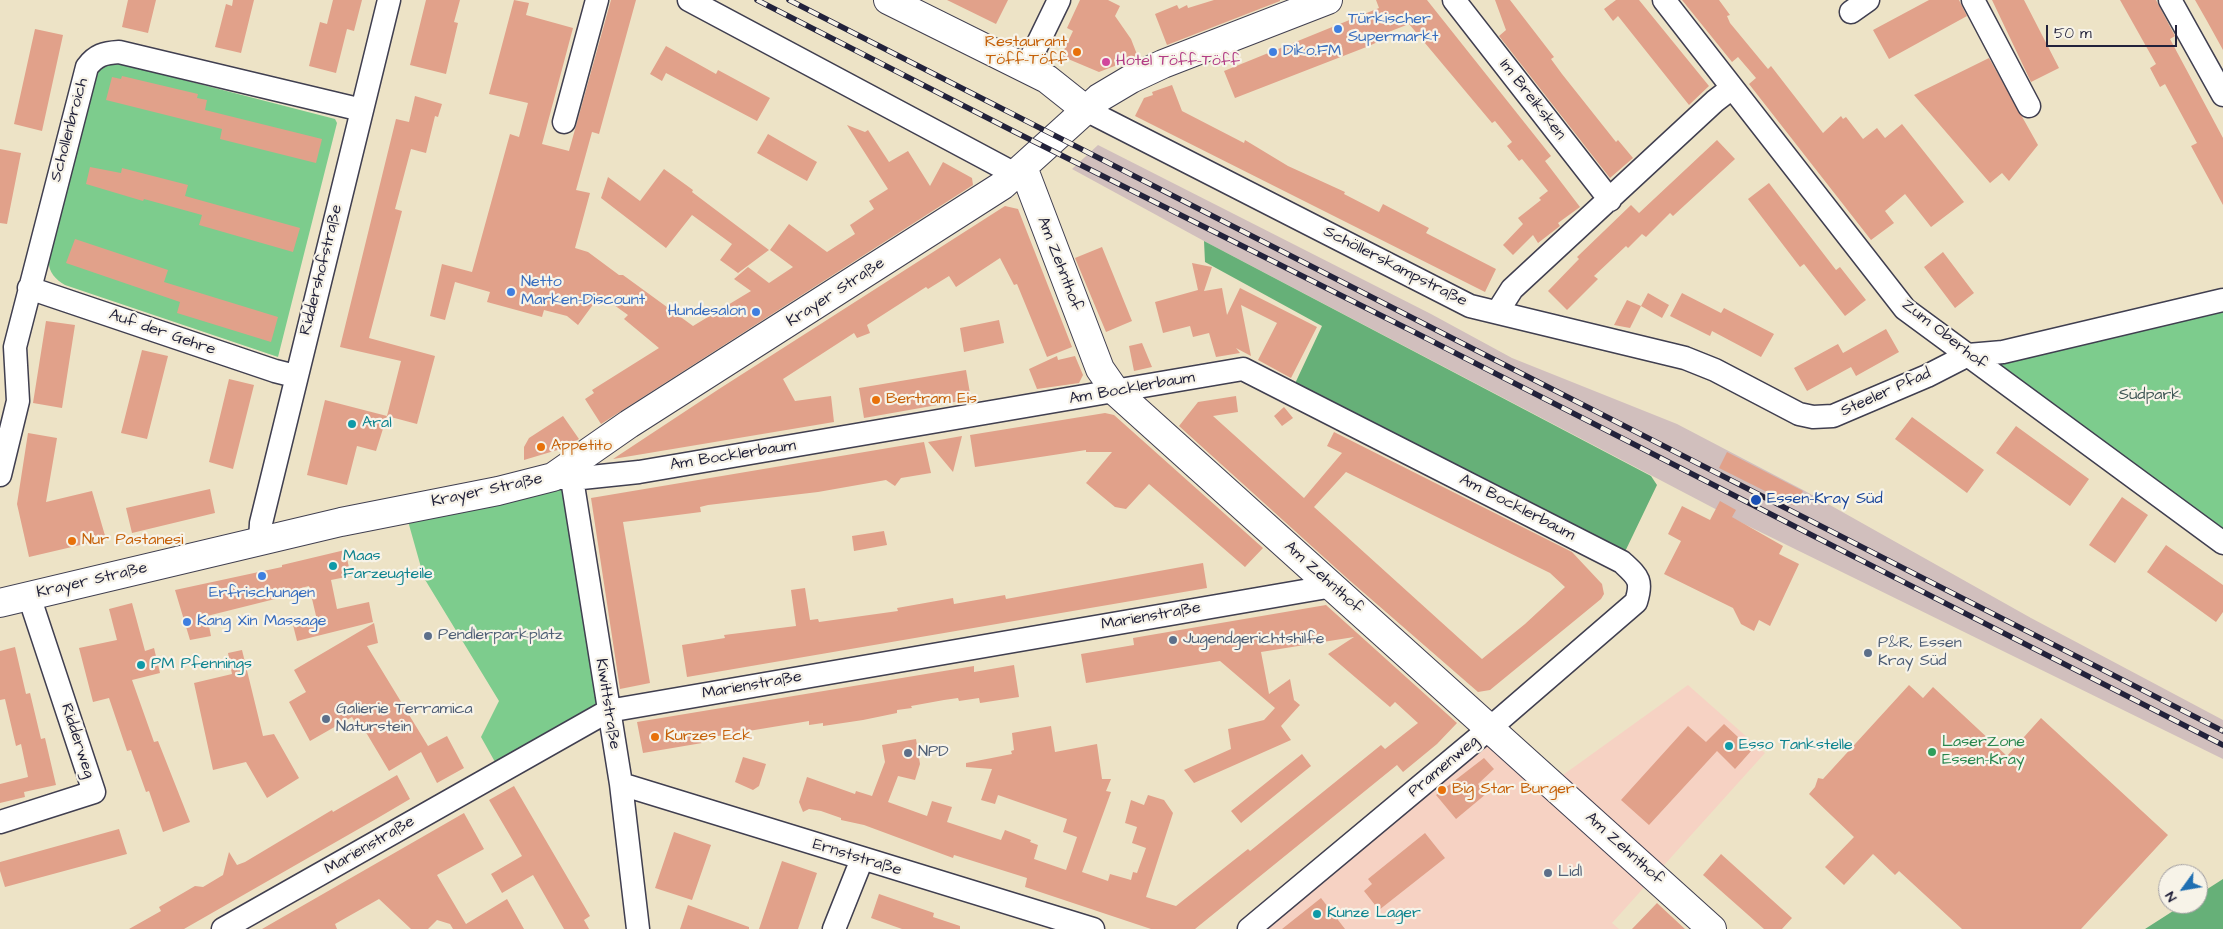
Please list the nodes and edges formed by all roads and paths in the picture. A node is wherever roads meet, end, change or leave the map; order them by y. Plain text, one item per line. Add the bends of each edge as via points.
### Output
1 (389, 0) edge
2 (597, 0) edge
3 (689, 0) edge
4 (888, 0) edge
5 (1059, 0) edge
6 (1328, 0) edge
7 (1454, 0) edge
8 (1664, 0) edge
9 (1974, 0) edge
10 (2170, 0) edge
11 (1026, 68) junction
12 (1732, 88) junction
13 (2223, 95) edge
14 (2029, 106) dead end
15 (362, 110) junction
16 (1086, 110) junction
17 (564, 122) dead end
18 (1019, 170) junction
19 (1610, 200) junction
20 (29, 288) junction
21 (2223, 300) edge
22 (1498, 312) junction
23 (1968, 355) junction
24 (295, 376) junction
25 (1116, 392) junction
26 (0, 475) edge
27 (563, 478) junction
28 (260, 541) junction
29 (2223, 543) edge
30 (1333, 586) junction
31 (30, 596) junction
32 (1636, 602) joint
33 (0, 603) edge
34 (608, 711) junction
35 (1490, 728) junction
36 (621, 784) junction
37 (0, 822) edge
38 (862, 859) junction
39 (223, 929) edge
40 (638, 929) edge
41 (834, 929) edge
42 (1093, 929) edge
43 (1249, 929) edge
44 (1712, 929) edge

1 - 15 street, Riddershofstraße
2 - 17 street
3 - 18 street
4 - 11 main road
5 - 11 street
6 - 16 main road, Krayer Straße via 1140,74
7 - 19 street, Im Breiksken
8 - 12 street, Zum Oberhof
9 - 14 street
10 - 13 street
11 - 16 main road via 1047,79
12 - 19 street
12 - 23 street, Zum Oberhof via 1905,309
15 - 20 street, Schollenbroich via 119,52 94,57 87,67
15 - 24 street, Riddershofstraße
16 - 18 main road, Krayer Straße
16 - 22 street, Schöllerskampstraße via 1470,306
18 - 25 main road, Am Zehnthof via 1100,369
18 - 27 main road, Krayer Straße via 1003,185 630,424
19 - 22 street via 1512,289
20 - 24 street, Auf der Gehre
20 - 26 street, Schollenbroich via 15,347 18,401
21 - 23 street, Steeler Pfad via 2003,352
22 - 23 street, Steeler Pfad via 1685,358 1799,414 1813,417 1833,416
23 - 29 street, Zum Oberhof
24 - 28 street, Riddershofstraße via 261,523
25 - 27 street, Am Bocklerbaum via 639,472
25 - 30 main road, Am Zehnthof
25 - 32 street, Am Bocklerbaum via 1244,369 1622,562 1640,581
27 - 28 main road, Krayer Straße
27 - 34 street, Kiwittstraße
28 - 31 main road, Krayer Straße
30 - 34 street, Marienstraße
30 - 35 main road, Am Zehnthof
31 - 33 main road, Krayer Straße
31 - 37 street, Ridderweg via 94,792
32 - 35 street, Pramenweg
34 - 36 street, Kiwittstraße
34 - 39 street, Marienstraße
35 - 43 street, Pramenweg
35 - 44 main road, Am Zehnthof
36 - 38 street, Ernststraße
36 - 40 street, Kiwittstraße
38 - 41 street
38 - 42 street, Ernststraße

